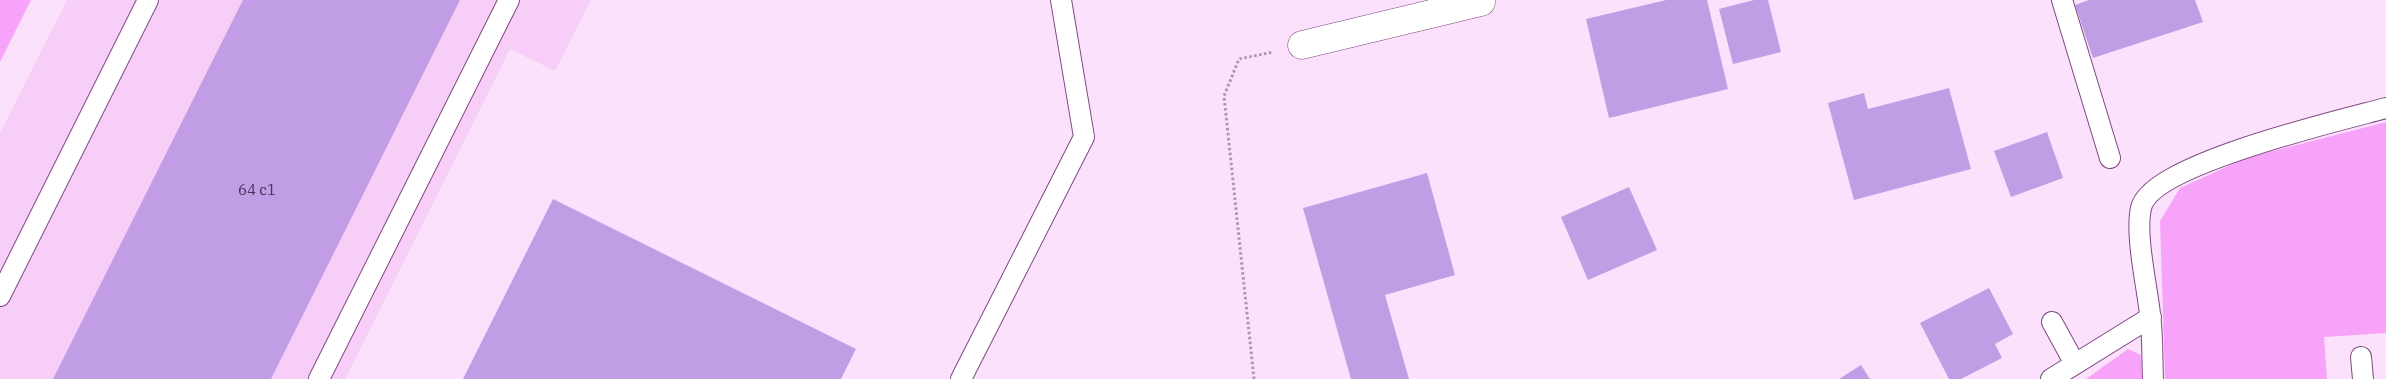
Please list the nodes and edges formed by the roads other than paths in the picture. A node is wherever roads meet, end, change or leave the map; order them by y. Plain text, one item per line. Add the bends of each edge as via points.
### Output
1 (148, 0) edge
2 (509, 0) edge
3 (1061, 0) edge
4 (2062, 0) edge
5 (1484, 1) edge
6 (1302, 45) road end
7 (2386, 108) edge
8 (2110, 158) dead end
9 (0, 296) edge
10 (2150, 317) junction
11 (2052, 322) dead end
12 (2361, 357) dead end
13 (2075, 364) junction
14 (319, 379) edge
15 (960, 379) edge
16 (2051, 379) edge
17 (2153, 379) edge
18 (2363, 379) edge

1 - 9 lane
2 - 14 lane
3 - 15 lane via 1084,137
4 - 8 lane
5 - 6 street
7 - 10 lane via 2245,148 2161,183 2141,207 2140,230
10 - 13 lane
10 - 17 lane
11 - 13 lane
12 - 18 lane
13 - 16 lane

